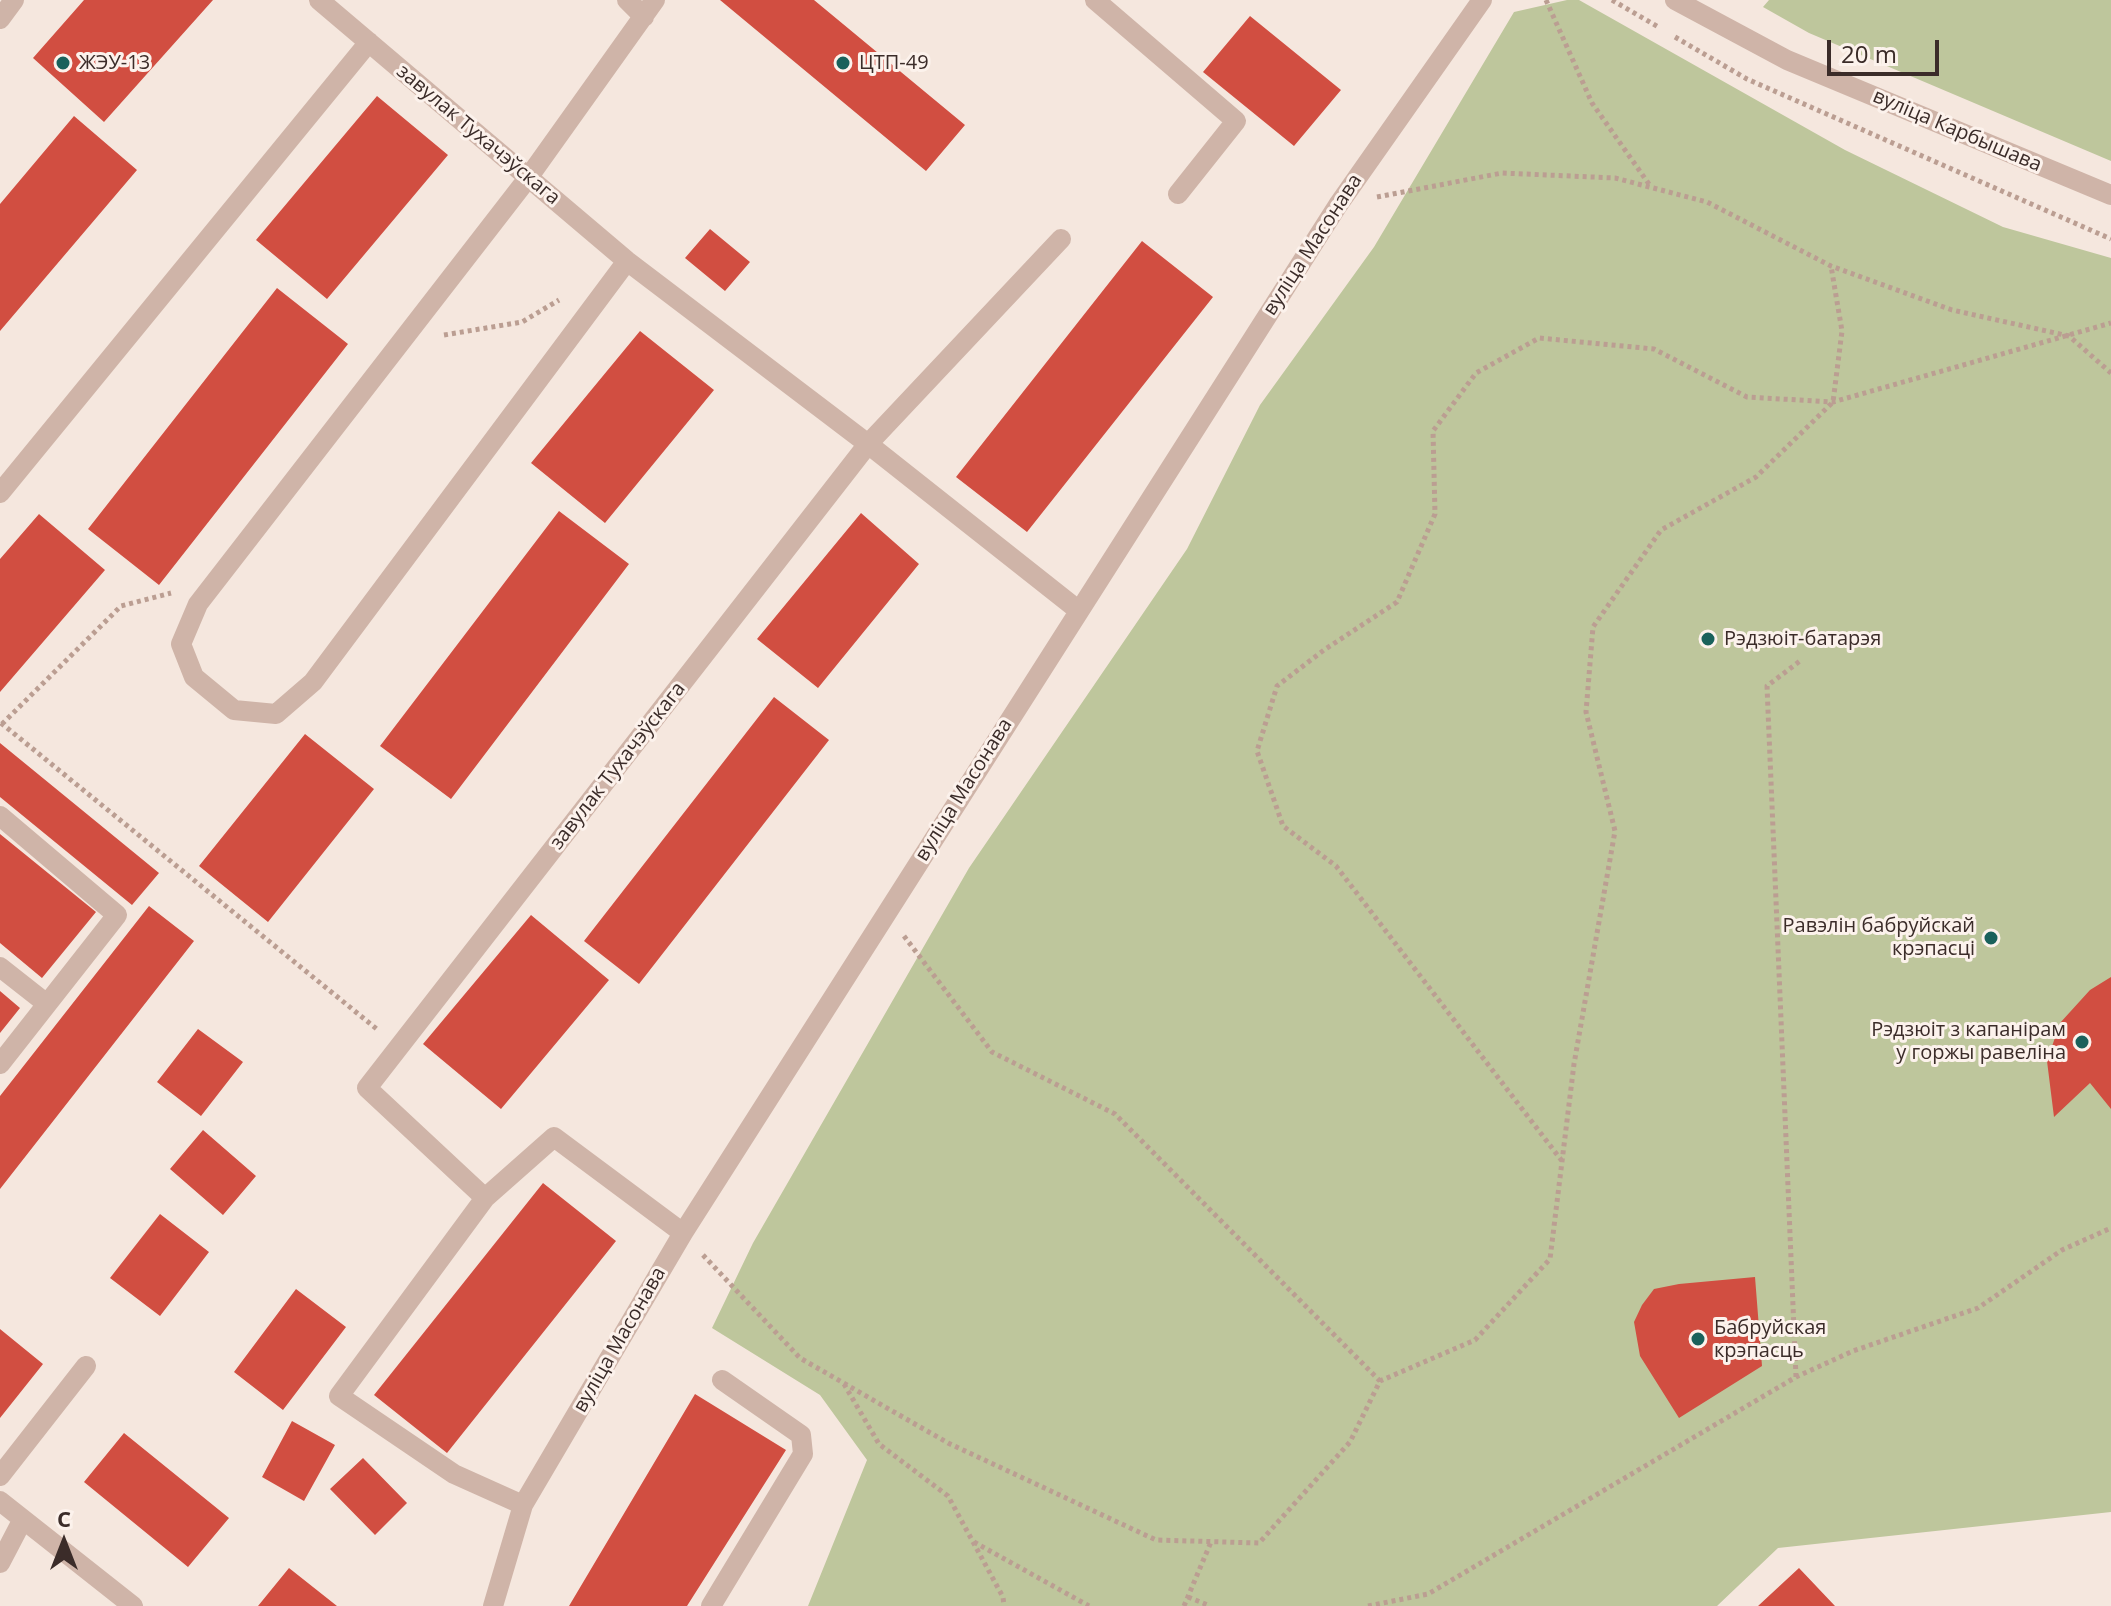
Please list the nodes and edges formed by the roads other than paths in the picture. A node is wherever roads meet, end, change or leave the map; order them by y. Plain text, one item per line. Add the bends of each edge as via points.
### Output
1 (14, 0) edge
2 (319, 0) edge
3 (627, 0) edge
4 (1095, 0) edge
5 (1482, 0) edge
6 (1675, 0) edge
7 (650, 8) edge
8 (0, 19) edge
9 (369, 42) junction
10 (528, 178) junction
11 (1178, 194) dead end
12 (2111, 195) edge
13 (1061, 239) dead end
14 (627, 261) junction
15 (868, 444) junction
16 (0, 493) edge
17 (1078, 610) junction
18 (0, 816) edge
19 (0, 967) edge
20 (47, 1004) junction
21 (0, 1063) edge
22 (485, 1198) junction
23 (683, 1233) junction
24 (86, 1366) dead end
25 (722, 1380) dead end
26 (0, 1476) edge
27 (0, 1501) edge
28 (523, 1505) junction
29 (23, 1519) junction
30 (0, 1563) edge
31 (133, 1606) edge
32 (493, 1606) edge
33 (711, 1606) edge

1 - 8 street
2 - 9 street, завулак Тухачэўскага
3 - 7 street
4 - 11 street via 1236,121
5 - 17 street, вуліца Масонава via 1338,205
6 - 12 street, вуліца Карбышава via 1787,60
7 - 10 street
9 - 10 street, завулак Тухачэўскага
9 - 16 street
10 - 14 street, завулак Тухачэўскага
10 - 14 street via 198,604 181,644 194,677 234,710 276,714 313,682
13 - 15 street
14 - 15 street, завулак Тухачэўскага
15 - 17 street, завулак Тухачэўскага
15 - 22 street, завулак Тухачэўскага via 367,1088
17 - 23 street, вуліца Масонава
18 - 20 street via 117,915
19 - 20 street
20 - 21 street
22 - 23 street via 554,1137
22 - 28 street via 339,1396 454,1474
23 - 28 street, вуліца Масонава
24 - 26 street
25 - 33 street via 801,1435 803,1454
27 - 29 street
28 - 32 street, вуліца Масонава
29 - 30 street
29 - 31 street

